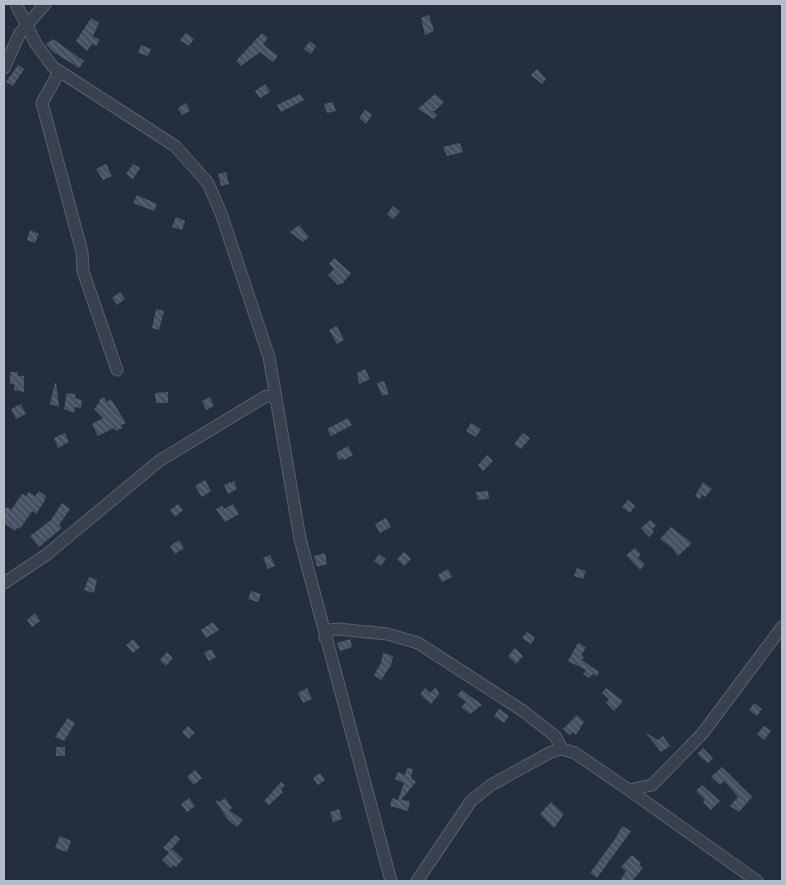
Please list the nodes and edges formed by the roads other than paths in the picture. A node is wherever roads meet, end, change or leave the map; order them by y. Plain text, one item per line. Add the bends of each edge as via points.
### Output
1 (16, 4) edge
2 (45, 4) edge
3 (28, 25) junction
4 (4, 68) edge
5 (59, 72) junction
6 (117, 370) dead end
7 (276, 398) junction
8 (4, 583) edge
9 (782, 627) edge
10 (325, 638) junction
11 (562, 749) junction
12 (629, 790) junction
13 (391, 881) edge
14 (417, 881) edge
15 (757, 881) edge

1 - 3 street
2 - 3 street
3 - 4 street via 20,33
3 - 5 street via 36,44
5 - 6 street via 42,102 78,234 83,271
5 - 7 street via 176,146 208,183 254,311
7 - 8 street via 266,396 159,461 46,555
7 - 10 street via 300,539
9 - 12 street via 702,734 652,785
10 - 11 street via 330,630 338,629 387,634 418,643 523,711 555,736
10 - 13 street
11 - 12 street via 575,753
11 - 14 street via 515,770 471,801
12 - 15 street

